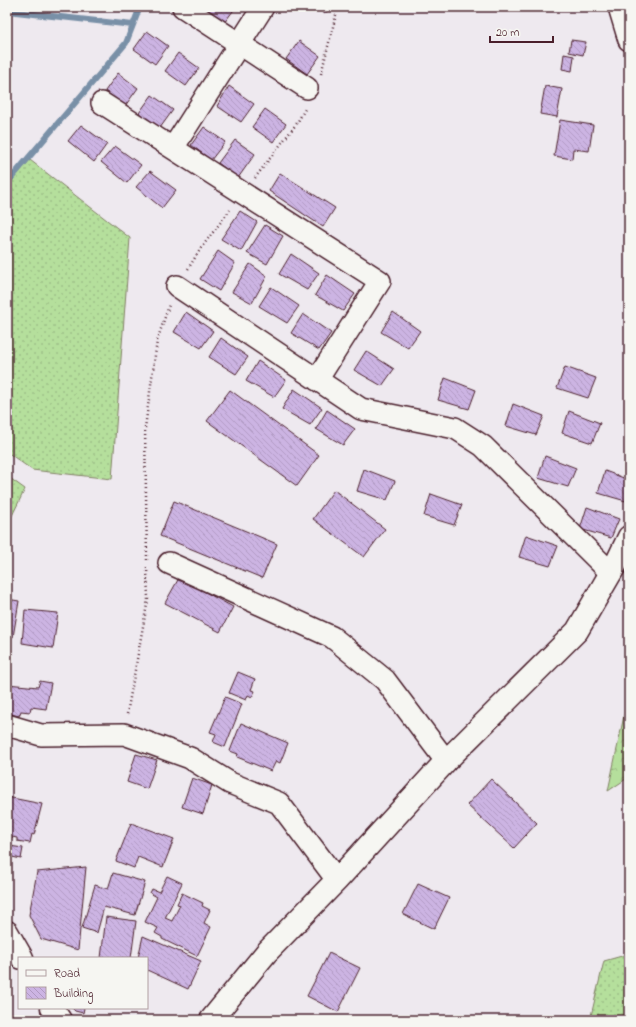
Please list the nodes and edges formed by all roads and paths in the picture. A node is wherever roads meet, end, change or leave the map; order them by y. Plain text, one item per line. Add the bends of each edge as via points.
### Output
1 (183, 7) edge
2 (263, 7) edge
3 (619, 7) edge
4 (629, 40) edge
5 (239, 44) junction
6 (307, 88) dead end
7 (102, 103) dead end
8 (173, 148) junction
9 (177, 286) dead end
10 (157, 341) dead end
11 (317, 380) junction
12 (629, 537) edge
13 (168, 563) dead end
14 (611, 573) junction
15 (7, 725) edge
16 (124, 734) junction
17 (446, 761) junction
18 (337, 880) junction
19 (7, 932) edge
20 (21, 957) edge
21 (53, 1009) edge
22 (60, 1020) edge
23 (211, 1020) edge

1 - 5 street
2 - 5 street
3 - 4 street
5 - 6 street
5 - 8 street
7 - 8 street
8 - 11 street via 380,281
9 - 11 street
10 - 16 path via 145,428 148,600
11 - 14 street via 361,409 455,428 483,446
12 - 14 street
13 - 17 street via 332,637 385,680
14 - 17 street via 577,631
15 - 16 street via 41,735
16 - 18 street via 190,758 230,783 279,803
17 - 18 street
18 - 23 street via 266,953
19 - 20 street
21 - 22 street

